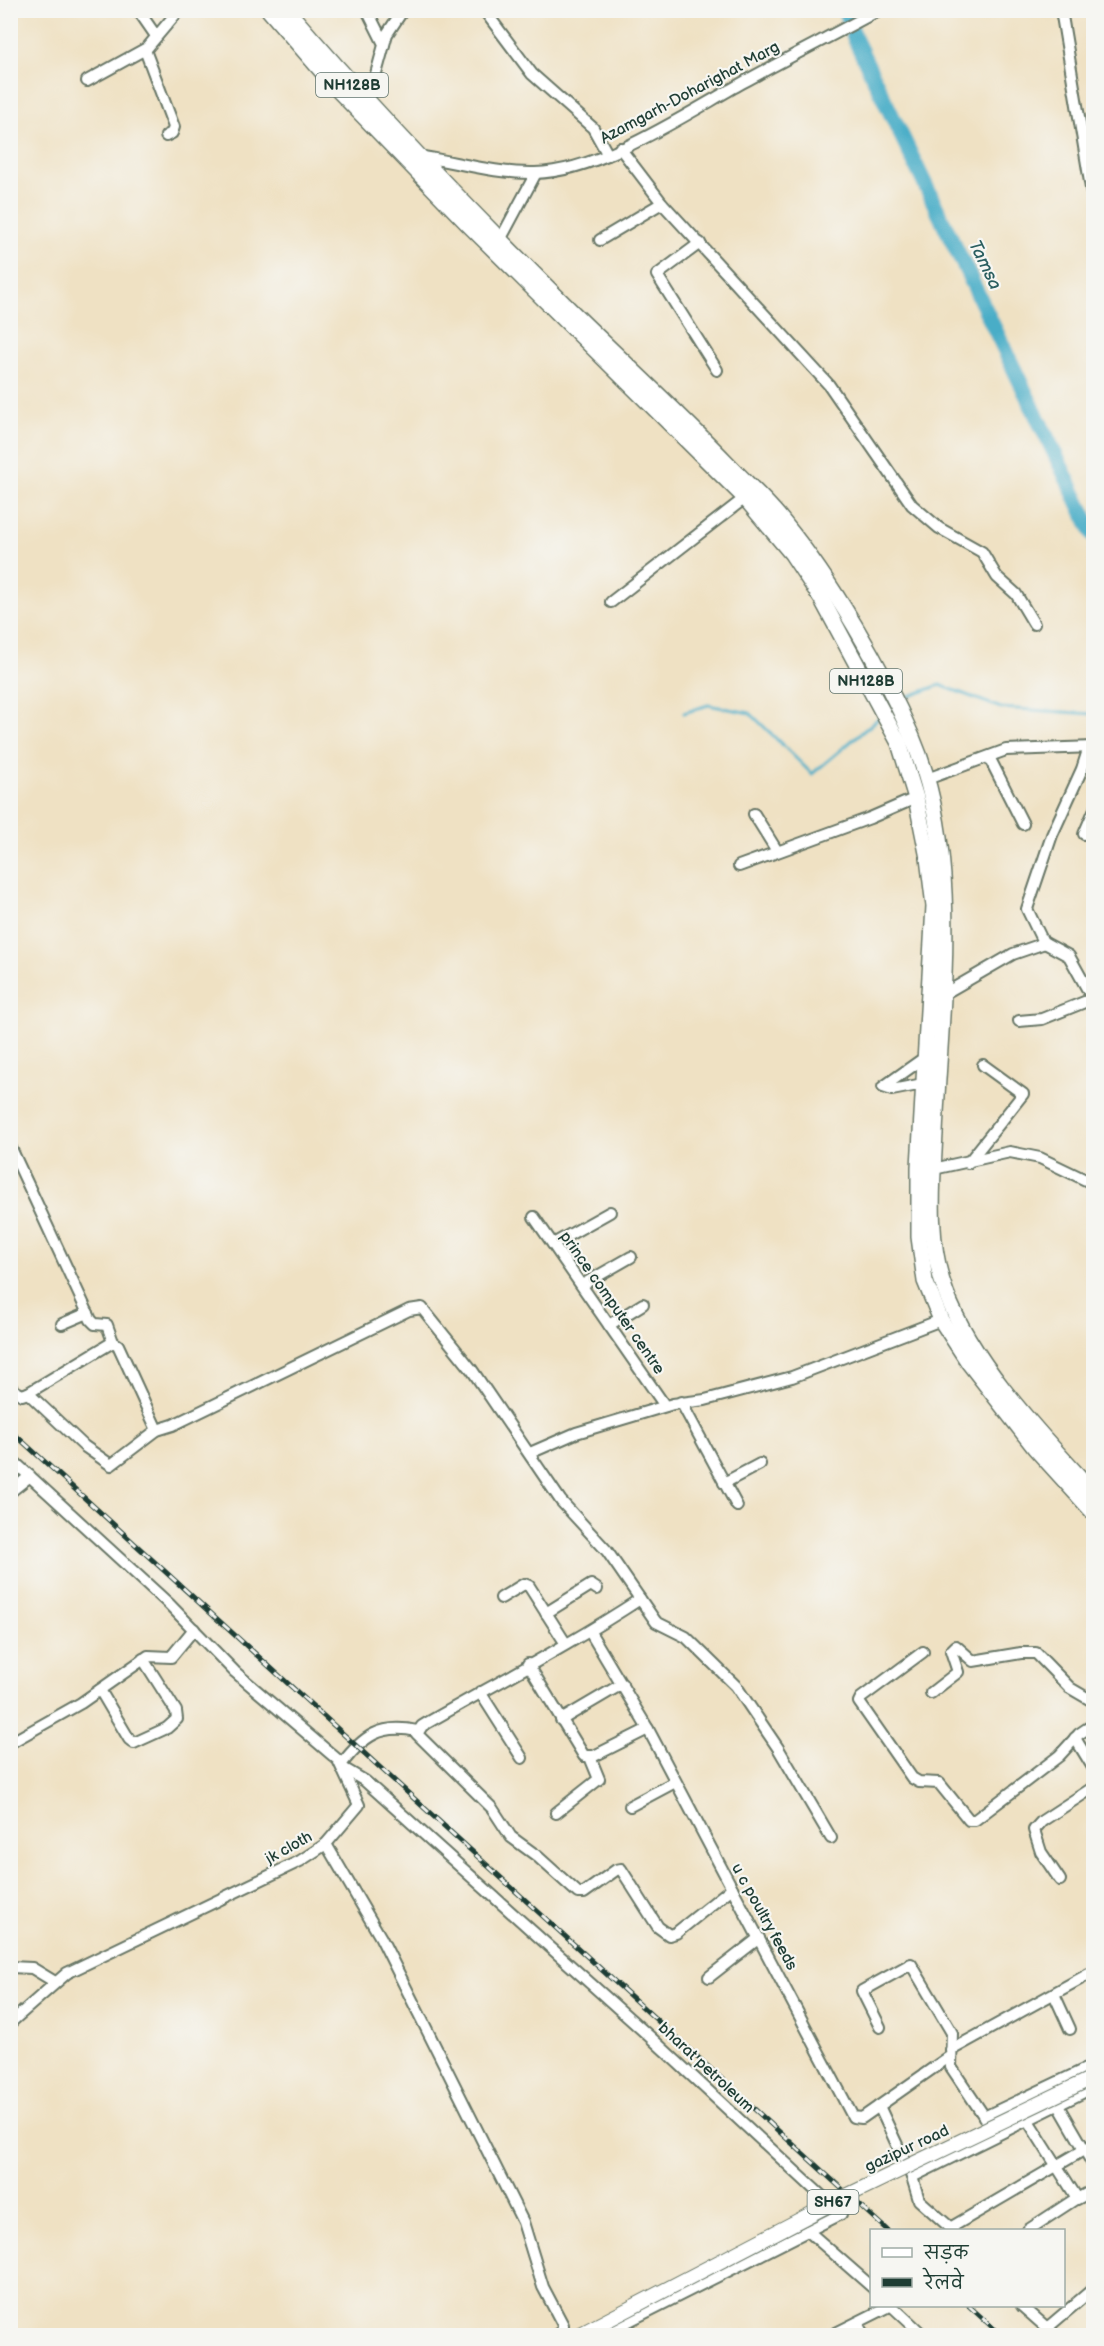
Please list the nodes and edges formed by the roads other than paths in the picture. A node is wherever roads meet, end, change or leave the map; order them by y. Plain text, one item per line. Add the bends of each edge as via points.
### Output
1 (138, 10) edge
2 (179, 10) edge
3 (268, 10) edge
4 (287, 10) edge
5 (367, 10) edge
6 (404, 10) edge
7 (484, 10) edge
8 (879, 10) edge
9 (1061, 10) edge
10 (156, 36) junction
11 (384, 44) junction
12 (145, 50) junction
13 (87, 81) dead end
14 (368, 103) junction
15 (166, 136) dead end
16 (620, 148) junction
17 (399, 153) junction
18 (608, 155) junction
19 (420, 156) junction
20 (536, 173) junction
21 (662, 203) junction
22 (1094, 206) edge
23 (600, 240) dead end
24 (700, 243) junction
25 (498, 245) junction
26 (717, 370) dead end
27 (745, 498) junction
28 (611, 602) dead end
29 (1034, 624) dead end
30 (1091, 747) edge
31 (989, 757) junction
32 (927, 779) junction
33 (916, 798) junction
34 (1094, 811) edge
35 (754, 814) dead end
36 (1023, 824) dead end
37 (1084, 834) dead end
38 (777, 851) junction
39 (740, 866) dead end
40 (1046, 943) junction
41 (942, 995) junction
42 (1093, 1000) edge
43 (1019, 1021) dead end
44 (924, 1058) junction
45 (983, 1065) dead end
46 (923, 1084) junction
47 (10, 1146) edge
48 (968, 1162) junction
49 (926, 1170) junction
50 (1094, 1184) edge
51 (610, 1212) dead end
52 (534, 1217) dead end
53 (553, 1245) junction
54 (631, 1257) dead end
55 (582, 1285) junction
56 (643, 1304) dead end
57 (88, 1313) junction
58 (941, 1320) junction
59 (62, 1324) dead end
60 (609, 1325) junction
61 (114, 1342) junction
62 (10, 1388) edge
63 (28, 1393) junction
64 (681, 1402) junction
65 (665, 1406) junction
66 (157, 1430) junction
67 (530, 1453) junction
68 (10, 1458) edge
69 (760, 1464) dead end
70 (30, 1476) junction
71 (724, 1483) junction
72 (14, 1489) edge
73 (1094, 1493) edge
74 (737, 1506) dead end
75 (1094, 1513) edge
76 (597, 1589) dead end
77 (501, 1598) dead end
78 (640, 1599) junction
79 (546, 1613) junction
80 (194, 1629) junction
81 (590, 1632) junction
82 (566, 1644) junction
83 (923, 1652) dead end
84 (144, 1659) junction
85 (528, 1664) junction
86 (622, 1684) junction
87 (100, 1690) junction
88 (480, 1692) junction
89 (931, 1693) dead end
90 (1094, 1702) edge
91 (561, 1720) junction
92 (1094, 1724) edge
93 (648, 1729) junction
94 (417, 1731) junction
95 (1075, 1738) junction
96 (10, 1743) edge
97 (590, 1757) junction
98 (522, 1758) dead end
99 (342, 1766) junction
100 (1094, 1769) edge
101 (675, 1782) junction
102 (1094, 1787) edge
103 (630, 1806) dead end
104 (556, 1813) dead end
105 (831, 1838) dead end
106 (326, 1844) junction
107 (1060, 1880) dead end
108 (732, 1888) junction
109 (759, 1938) junction
110 (10, 1967) edge
111 (1089, 1974) dead end
112 (710, 1977) dead end
113 (55, 1982) junction
114 (1054, 1994) junction
115 (10, 2024) edge
116 (880, 2027) dead end
117 (1070, 2029) dead end
118 (950, 2053) junction
119 (1094, 2065) edge
120 (1094, 2077) edge
121 (1094, 2087) edge
122 (1058, 2104) junction
123 (879, 2106) junction
124 (984, 2117) junction
125 (1027, 2119) junction
126 (996, 2134) junction
127 (1088, 2147) edge
128 (1056, 2165) junction
129 (1094, 2166) edge
130 (912, 2177) junction
131 (1094, 2193) edge
132 (1077, 2199) junction
133 (951, 2229) edge
134 (1030, 2229) edge
135 (808, 2231) junction
136 (870, 2285) edge
137 (1094, 2288) edge
138 (889, 2307) edge
139 (892, 2307) edge
140 (1023, 2307) edge
141 (857, 2323) junction
142 (1047, 2328) junction
143 (555, 2336) edge
144 (577, 2336) edge
145 (599, 2336) edge
146 (830, 2336) edge
147 (864, 2336) edge
148 (924, 2336) edge
149 (1056, 2336) edge

1 - 10 street
2 - 10 street
3 - 17 highway, NH128B
4 - 14 highway, NH128B
5 - 11 street
6 - 11 street
7 - 18 street via 532,74 593,128
8 - 16 street, Azamgarh-Doharighat Marg
9 - 22 street
10 - 12 street
11 - 14 street
12 - 13 street
12 - 15 street via 174,127
14 - 19 highway, NH128B
16 - 18 street, Azamgarh-Doharighat Marg
16 - 21 street
17 - 19 street, Azamgarh-Doharighat Marg
17 - 25 highway, NH128B
18 - 20 street, Azamgarh-Doharighat Marg via 561,170
19 - 20 street, Azamgarh-Doharighat Marg via 491,170
19 - 25 highway, NH128B
20 - 25 street
21 - 23 street
21 - 24 street
24 - 26 street via 657,276
24 - 29 street via 829,385 912,505 939,528 982,552 994,573 1017,594
25 - 27 highway, NH128B
25 - 32 highway, NH128B via 782,519 846,613 899,710
27 - 28 street
27 - 33 highway, NH128B via 792,554 821,598 899,743
30 - 31 street via 1017,749
30 - 40 street via 1052,835 1028,906 1028,913
31 - 32 street
31 - 36 street
32 - 41 highway, NH128B via 937,828 944,911
33 - 38 street
33 - 44 highway, NH128B via 934,906
34 - 37 street
35 - 38 street
38 - 39 street
40 - 41 street via 1013,954
40 - 42 street via 1067,953
41 - 49 highway, NH128B
42 - 43 street via 1042,1020
44 - 46 highway, NH128B
44 - 46 street via 883,1087 892,1090
45 - 48 street via 1023,1094
46 - 49 highway, NH128B
47 - 57 street
48 - 49 street
48 - 50 street via 1024,1153
49 - 58 highway, NH128B via 919,1237 924,1270
49 - 73 highway, NH128B via 935,1251 955,1315 1027,1419
51 - 53 street
52 - 53 street, prince computer centre
53 - 55 street, prince computer centre
54 - 55 street
55 - 60 street, prince computer centre
56 - 60 street
57 - 59 street
57 - 61 street via 95,1324 108,1326
58 - 64 street via 792,1377 705,1400
58 - 75 highway, NH128B via 998,1402
60 - 65 street, prince computer centre
61 - 63 street
61 - 66 street
62 - 63 street via 22,1395
63 - 66 street via 106,1463 116,1463
64 - 65 street
64 - 71 street
65 - 67 street via 560,1439
66 - 67 street via 409,1310 422,1308 472,1370
67 - 78 street via 561,1501 607,1551
68 - 70 street, jk cloth
69 - 71 street
70 - 72 street
70 - 80 street, jk cloth
71 - 74 street
76 - 79 street via 591,1585
77 - 79 street via 526,1584
78 - 81 street
78 - 105 street via 656,1622 686,1636 736,1686
79 - 82 street
80 - 84 street via 171,1657 154,1655
80 - 99 street, jk cloth via 224,1662
81 - 82 street
81 - 86 street, u c poultry feeds
82 - 85 street
83 - 95 street via 861,1698 860,1706 912,1778 939,1784 969,1820 975,1820 1059,1756
84 - 87 street
84 - 87 street via 176,1712 177,1719 172,1725 138,1743 131,1741
85 - 88 street
85 - 91 street
86 - 91 street
86 - 93 street, u c poultry feeds
87 - 96 street
88 - 94 street
88 - 98 street
89 - 90 street via 958,1672 952,1649 973,1660 1036,1653 1070,1688
91 - 97 street via 579,1750
92 - 95 street
93 - 97 street
93 - 101 street, u c poultry feeds
94 - 99 street via 394,1728 372,1734 357,1745
94 - 108 street via 419,1738 492,1808 511,1837 578,1893 621,1869 658,1927 669,1935
95 - 100 street
97 - 104 street via 600,1778
99 - 106 street, jk cloth via 359,1805
99 - 135 street, bharat petroleum via 365,1782 649,2036 841,2214
101 - 103 street
101 - 108 street, u c poultry feeds
102 - 107 street via 1040,1822 1034,1833 1041,1852
106 - 113 street, jk cloth via 300,1861
106 - 143 street via 381,1938 523,2222 543,2287 563,2325
108 - 109 street, u c poultry feeds
109 - 112 street
109 - 123 street, u c poultry feeds via 853,2117 862,2118
110 - 113 street via 26,1966
111 - 114 street, u c poultry feeds
113 - 115 street, jk cloth
114 - 117 street
114 - 118 street, u c poultry feeds
116 - 118 street via 862,1991 910,1964 950,2029
118 - 123 street, u c poultry feeds
118 - 124 street via 951,2067
119 - 124 street
120 - 144 main road, gazipur road / SH67, bridge via 838,2200
121 - 122 street
122 - 125 street
122 - 127 street
123 - 130 street
124 - 126 street
125 - 126 street
125 - 128 street
126 - 130 street
127 - 128 street
127 - 129 street
128 - 132 street
128 - 133 street
130 - 133 street via 919,2200
131 - 132 street
132 - 134 street
135 - 136 street
135 - 145 street, bharat petroleum
137 - 142 street
138 - 141 street
139 - 148 street
140 - 142 street
141 - 146 street
141 - 147 street
142 - 149 street

